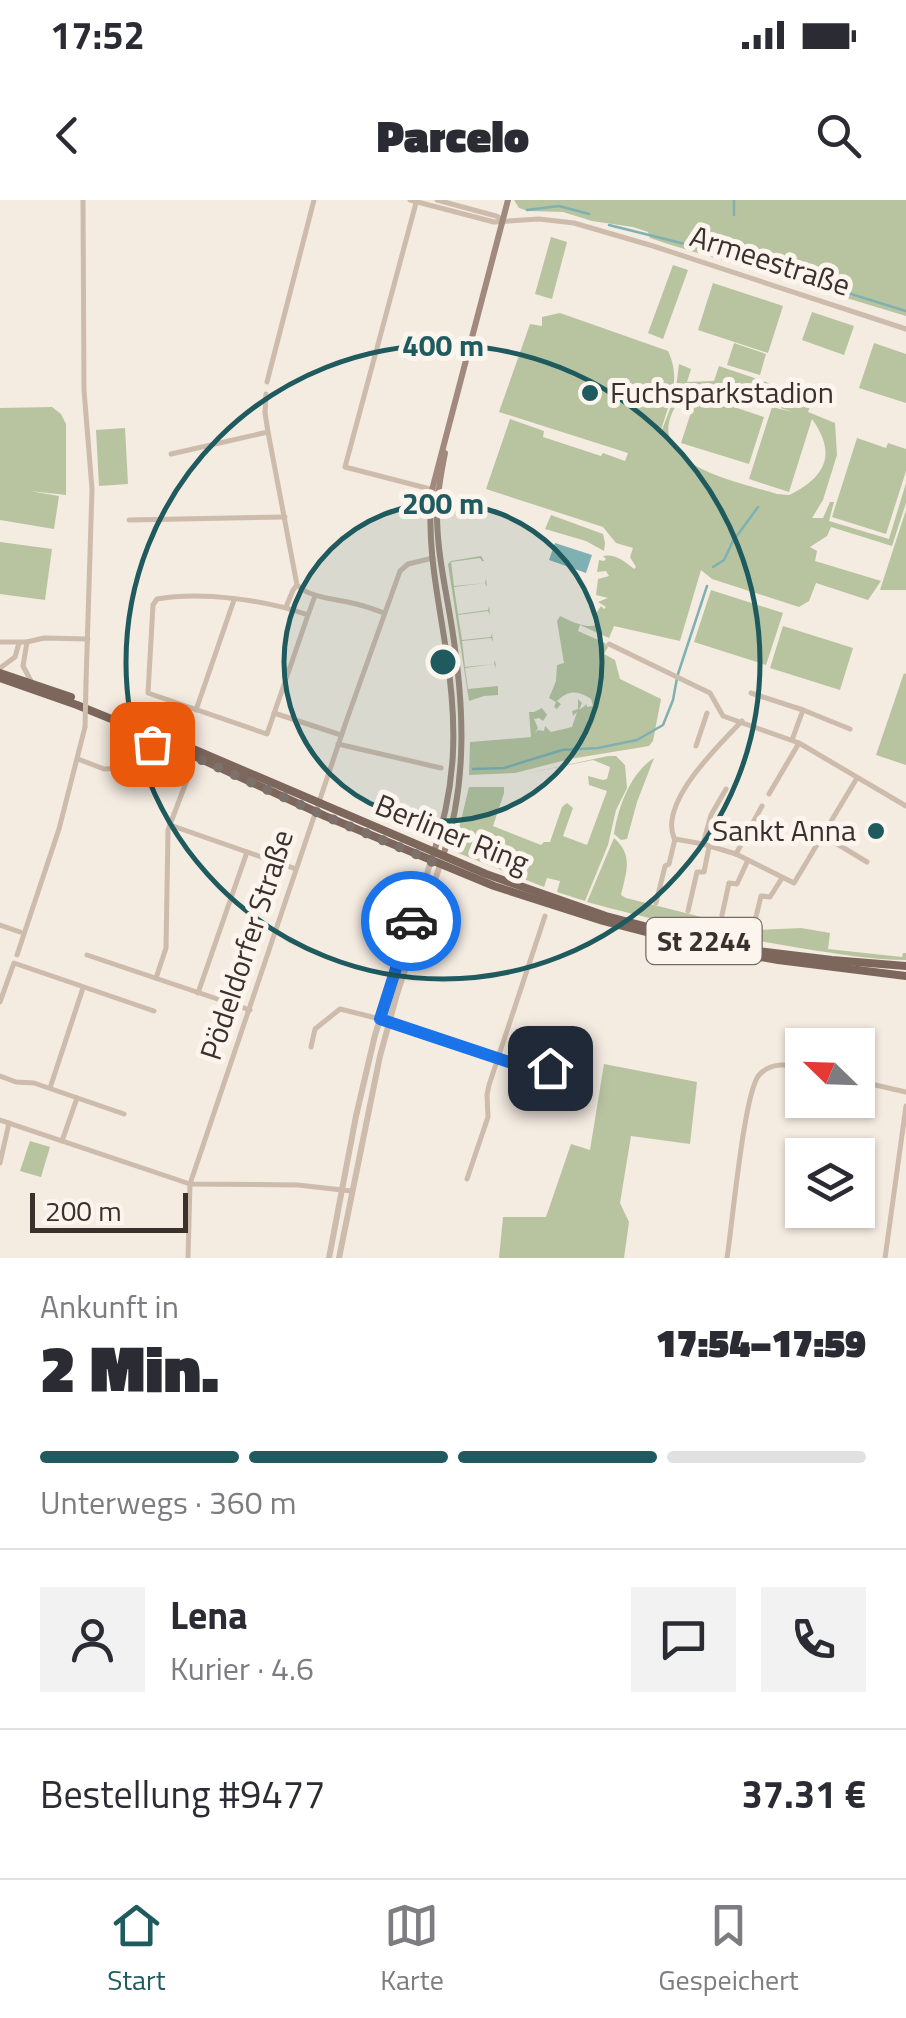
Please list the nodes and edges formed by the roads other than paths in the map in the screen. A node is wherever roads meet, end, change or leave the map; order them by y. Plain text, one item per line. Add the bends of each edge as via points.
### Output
1 (82, 200) edge
2 (314, 200) edge
3 (414, 200) edge
4 (438, 200) edge
5 (508, 200) edge
6 (503, 220) junction
7 (906, 329) edge
8 (267, 382) dead end
9 (266, 394) dead end
10 (268, 432) junction
11 (171, 454) dead end
12 (435, 490) junction
13 (284, 517) junction
14 (129, 520) dead end
15 (436, 558) junction
16 (298, 585) junction
17 (315, 596) junction
18 (234, 600) junction
19 (286, 607) junction
20 (384, 613) junction
21 (308, 615) junction
22 (88, 639) junction
23 (0, 642) edge
24 (23, 642) junction
25 (609, 644) dead end
26 (0, 673) edge
27 (33, 684) junction
28 (751, 693) dead end
29 (196, 710) junction
30 (803, 710) junction
31 (274, 713) junction
32 (708, 713) dead end
33 (742, 722) junction
34 (131, 728) junction
35 (850, 728) dead end
36 (341, 735) junction
37 (796, 741) junction
38 (162, 742) junction
39 (338, 744) junction
40 (696, 746) dead end
41 (135, 755) junction
42 (78, 759) junction
43 (441, 768) dead end
44 (190, 772) dead end
45 (858, 778) junction
46 (726, 789) dead end
47 (769, 794) dead end
48 (762, 806) dead end
49 (906, 806) edge
50 (317, 807) junction
51 (796, 820) dead end
52 (170, 825) junction
53 (824, 836) junction
54 (675, 839) junction
55 (706, 845) junction
56 (248, 852) junction
57 (736, 854) junction
58 (437, 859) junction
59 (748, 859) junction
60 (867, 862) dead end
61 (296, 869) junction
62 (782, 878) junction
63 (656, 903) dead end
64 (688, 911) dead end
65 (545, 916) dead end
66 (722, 916) dead end
67 (755, 921) dead end
68 (0, 926) edge
69 (20, 932) dead end
70 (17, 955) dead end
71 (88, 955) dead end
72 (906, 966) edge
73 (906, 976) edge
74 (156, 978) junction
75 (83, 988) junction
76 (198, 992) junction
77 (0, 1002) edge
78 (250, 1010) junction
79 (154, 1011) dead end
80 (380, 1019) junction
81 (388, 1022) junction
82 (311, 1047) dead end
83 (498, 1058) junction
84 (785, 1065) edge
85 (550, 1068) dead end
86 (0, 1076) edge
87 (875, 1085) edge
88 (50, 1088) junction
89 (906, 1092) edge
90 (78, 1098) junction
91 (906, 1106) edge
92 (124, 1114) dead end
93 (0, 1120) edge
94 (9, 1123) junction
95 (62, 1141) junction
96 (0, 1162) edge
97 (467, 1179) dead end
98 (190, 1184) junction
99 (347, 1191) junction
100 (188, 1258) edge
101 (330, 1258) edge
102 (339, 1258) edge
103 (727, 1258) edge
104 (885, 1258) edge

1 - 22 street via 92,489
2 - 8 street
3 - 6 street
3 - 12 street via 346,466
4 - 6 street
5 - 6 main road
6 - 7 street, Armeestraße via 585,226
6 - 12 main road
9 - 10 street
10 - 11 street
10 - 13 street
12 - 15 main road via 429,520
13 - 14 street
13 - 16 street
15 - 20 street, Pödeldorfer Straße via 404,567
15 - 58 main road via 462,735 455,812
16 - 17 street
16 - 19 street
17 - 20 street
17 - 21 street
18 - 19 street
18 - 29 street
18 - 29 street via 198,595 154,602 148,693
19 - 21 street
20 - 36 street, Pödeldorfer Straße
21 - 31 street
22 - 24 street
22 - 42 street, bridge
23 - 24 street
24 - 26 street
24 - 27 street via 23,666
25 - 33 street via 710,693 723,716
26 - 27 main road, Berliner Ring / St 2244
26 - 34 main road, Berliner Ring / St 2244
27 - 50 main road, Berliner Ring / St 2244
28 - 30 street
29 - 31 street via 266,734
30 - 35 street
30 - 37 street
31 - 36 street
32 - 40 street
33 - 37 street
33 - 54 street via 685,790 673,819
34 - 38 main road, Berliner Ring / St 2244
34 - 41 street
36 - 39 street, Pödeldorfer Straße
37 - 45 street
37 - 47 street
38 - 41 street
38 - 50 main road, Berliner Ring / St 2244
39 - 43 street
39 - 50 street, Pödeldorfer Straße
41 - 42 street via 113,770
42 - 70 street
44 - 52 street
45 - 49 street
45 - 53 street
46 - 55 street
48 - 57 street
50 - 58 main road, Berliner Ring / St 2244
50 - 61 street, Pödeldorfer Straße
51 - 53 street
52 - 56 street
52 - 74 street via 166,948
53 - 60 street
53 - 62 street via 794,884
54 - 55 street
54 - 63 street
55 - 57 street
55 - 64 street via 704,872 698,872
56 - 61 street
56 - 76 street
57 - 59 street
58 - 72 main road, Berliner Ring / St 2244 via 661,931 780,955
58 - 73 main road, Berliner Ring / St 2244 via 494,886 674,940
58 - 80 street
58 - 81 street
59 - 62 street
59 - 66 street via 737,884 729,883
61 - 78 street, Pödeldorfer Straße
62 - 67 street via 770,897 761,896
65 - 83 street
68 - 69 street
71 - 74 street
74 - 76 street
75 - 77 street via 14,963
75 - 79 street
75 - 88 street
76 - 78 street
78 - 98 street, Pödeldorfer Straße
80 - 81 street
80 - 82 street via 337,1010 315,1029
80 - 99 street via 356,1116
81 - 83 street
81 - 99 street
83 - 85 street
83 - 97 street
84 - 103 street via 758,1076 752,1089
86 - 88 street
87 - 89 street
88 - 90 street
90 - 92 street
90 - 95 street
91 - 104 street
93 - 94 street
94 - 95 street
94 - 96 street
95 - 98 street
98 - 99 street
98 - 100 street, Pödeldorfer Straße
99 - 101 street
99 - 102 street

